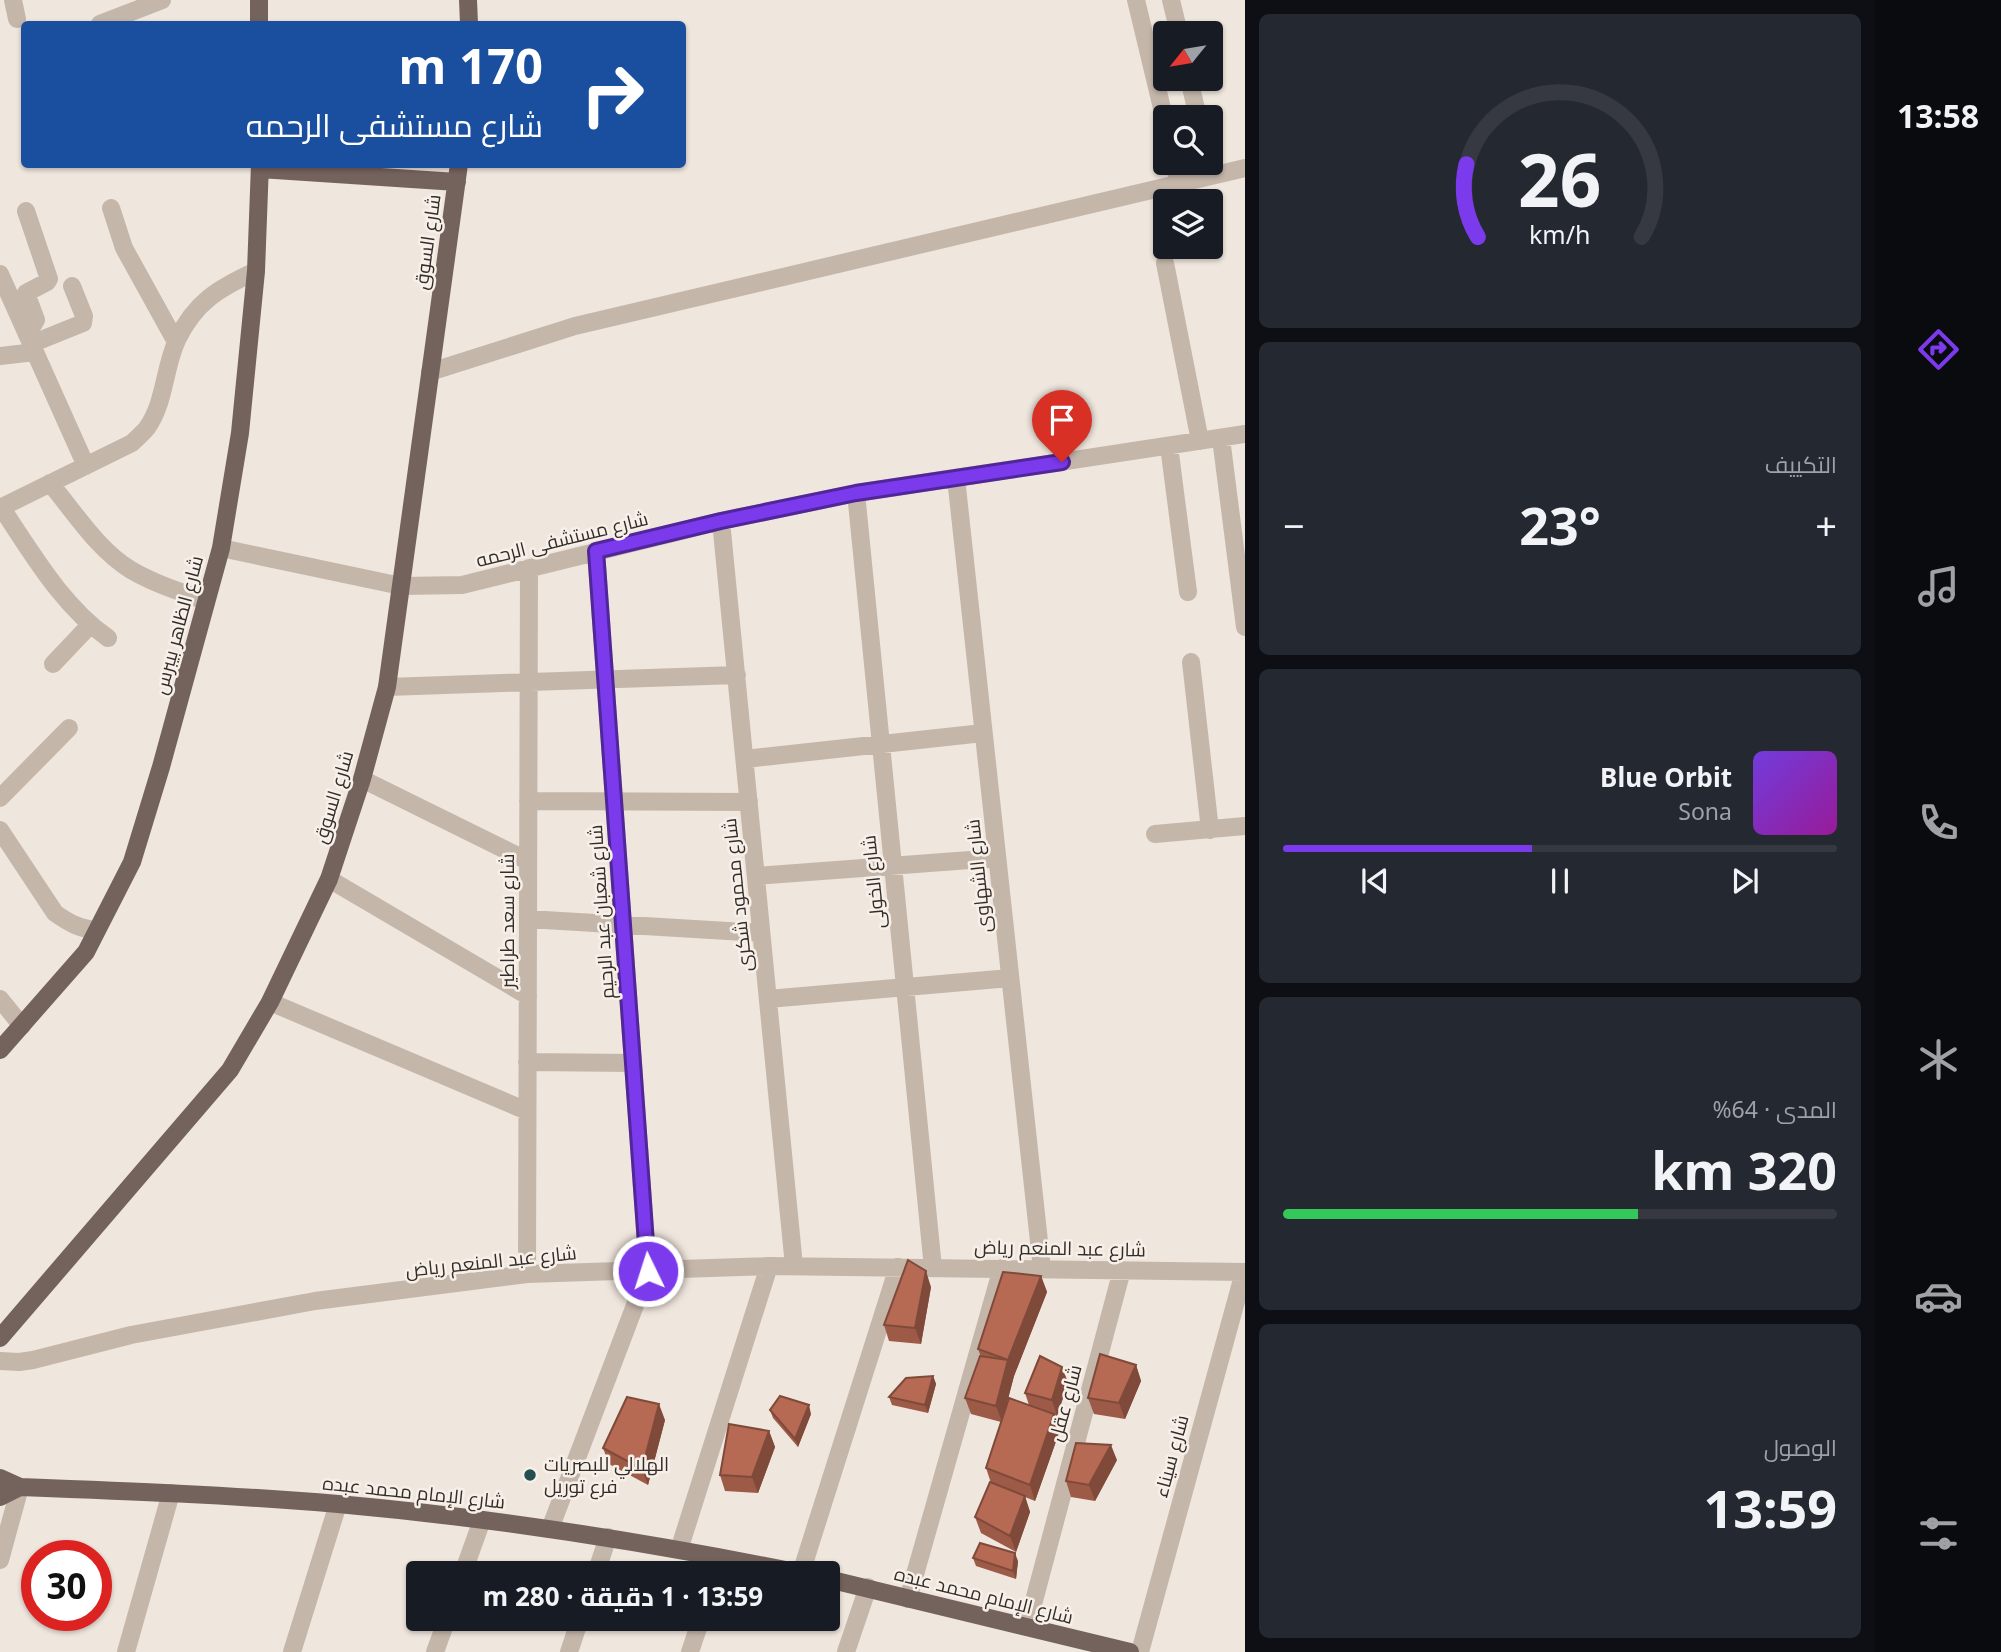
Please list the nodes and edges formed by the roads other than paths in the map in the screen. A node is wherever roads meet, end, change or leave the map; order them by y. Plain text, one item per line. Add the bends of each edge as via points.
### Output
1 (13, 0) edge
2 (162, 0) edge
3 (259, 0) edge
4 (468, 0) edge
5 (1136, 0) edge
6 (1171, 0) edge
7 (17, 19) dead end
8 (108, 21) edge
9 (259, 21) edge
10 (469, 21) edge
11 (1176, 21) edge
12 (1161, 105) edge
13 (260, 168) edge
14 (293, 168) edge
15 (1245, 168) edge
16 (1223, 169) edge
17 (458, 173) edge
18 (1177, 175) edge
19 (1198, 175) edge
20 (1179, 184) junction
21 (111, 208) dead end
22 (26, 211) dead end
23 (1165, 263) dead end
24 (256, 271) junction
25 (0, 274) edge
26 (72, 286) dead end
27 (30, 342) junction
28 (176, 342) junction
29 (0, 356) edge
30 (430, 372) junction
31 (1245, 434) edge
32 (1221, 438) junction
33 (1200, 441) junction
34 (1169, 446) junction
35 (86, 466) junction
36 (956, 478) junction
37 (50, 483) junction
38 (856, 493) junction
39 (1, 508) edge
40 (721, 521) junction
41 (221, 548) junction
42 (596, 551) junction
43 (529, 568) junction
44 (401, 586) junction
45 (1188, 592) dead end
46 (206, 601) junction
47 (90, 625) junction
48 (1245, 627) edge
49 (108, 638) dead end
50 (1191, 662) dead end
51 (53, 664) dead end
52 (737, 675) junction
53 (605, 680) junction
54 (528, 682) junction
55 (387, 687) junction
56 (69, 728) dead end
57 (984, 733) junction
58 (881, 744) junction
59 (745, 759) junction
60 (362, 779) junction
61 (0, 798) edge
62 (528, 801) junction
63 (614, 801) junction
64 (749, 802) junction
65 (1245, 827) edge
66 (0, 830) edge
67 (1210, 830) junction
68 (1155, 834) dead end
69 (997, 858) junction
70 (528, 861) junction
71 (892, 866) junction
72 (756, 876) junction
73 (329, 879) junction
74 (528, 919) junction
75 (623, 925) junction
76 (97, 930) junction
77 (761, 933) junction
78 (1010, 978) junction
79 (904, 988) junction
80 (528, 996) junction
81 (0, 999) edge
82 (768, 999) junction
83 (270, 1002) junction
84 (22, 1026) junction
85 (0, 1050) edge
86 (527, 1062) junction
87 (633, 1063) junction
88 (527, 1111) junction
89 (769, 1266) junction
90 (794, 1266) junction
91 (898, 1267) junction
92 (933, 1268) junction
93 (1002, 1268) junction
94 (1042, 1269) junction
95 (1122, 1270) junction
96 (648, 1271) junction
97 (1244, 1272) edge
98 (527, 1274) junction
99 (6, 1318) edge
100 (0, 1338) edge
101 (0, 1361) edge
102 (0, 1478) edge
103 (20, 1487) junction
104 (171, 1493) junction
105 (0, 1497) edge
106 (338, 1504) junction
107 (482, 1520) junction
108 (550, 1529) junction
109 (608, 1537) junction
110 (679, 1550) junction
111 (0, 1560) edge
112 (467, 1561) edge
113 (600, 1561) edge
114 (708, 1561) edge
115 (805, 1561) edge
116 (840, 1581) edge
117 (868, 1587) junction
118 (908, 1599) junction
119 (1027, 1628) junction
120 (443, 1631) edge
121 (576, 1631) edge
122 (697, 1631) edge
123 (1075, 1646) edge
124 (1100, 1649) edge
125 (126, 1652) edge
126 (292, 1652) edge
127 (435, 1652) edge
128 (569, 1652) edge
129 (690, 1652) edge
130 (846, 1652) edge
131 (1130, 1652) edge
132 (1140, 1652) edge

1 - 7 street
2 - 8 street
3 - 9 main road
4 - 10 main road
5 - 12 street
6 - 11 street
13 - 24 main road, شارع الظاهر بيبرس
14 - 17 main road
15 - 16 street
17 - 30 main road, شارع السوق
18 - 20 street
19 - 20 street
20 - 30 street via 575,326
21 - 28 street via 124,248
22 - 27 street via 49,278 26,293 36,320
23 - 33 street
24 - 28 street via 223,286 195,310
24 - 41 main road, شارع الظاهر بيبرس via 240,433
25 - 27 street
26 - 27 street via 83,323
27 - 29 street
27 - 35 street
28 - 35 street via 147,428 132,443
30 - 44 main road, شارع السوق
31 - 32 street, شارع مستشفى الرحمه
32 - 33 street, شارع مستشفى الرحمه
32 - 48 street
33 - 34 street, شارع مستشفى الرحمه
34 - 36 street, شارع مستشفى الرحمه
34 - 45 street
35 - 37 street
36 - 38 street, شارع مستشفى الرحمه
36 - 57 street, شارع الشهاوى
37 - 39 street
37 - 46 street via 103,547 129,569
38 - 40 street, شارع مستشفى الرحمه
38 - 58 street, شارع الخولى
39 - 47 street
40 - 42 street, شارع مستشفى الرحمه
40 - 52 street, شارع محمود شكرى
41 - 44 street, شارع مستشفى الرحمه
41 - 46 main road, شارع الظاهر بيبرس
42 - 43 street, شارع مستشفى الرحمه
42 - 53 street, شارع شعبان عبد الرحيم
43 - 44 street, شارع مستشفى الرحمه via 461,585
43 - 54 street, شارع سعد طراطير
44 - 55 main road, شارع السوق
46 - 76 main road, شارع الظاهر بيبرس via 132,862
47 - 49 street
47 - 51 street
50 - 67 street
52 - 53 street
52 - 59 street, شارع محمود شكرى
53 - 54 street
53 - 63 street, شارع شعبان عبد الرحيم
54 - 55 street
54 - 62 street, شارع سعد طراطير
55 - 60 main road, شارع السوق
56 - 61 street
57 - 58 street
57 - 69 street, شارع الشهاوى
58 - 59 street
58 - 71 street, شارع الخولى
59 - 64 street, شارع محمود شكرى
60 - 70 street
60 - 73 main road, شارع السوق
62 - 63 street
62 - 70 street, شارع سعد طراطير
63 - 64 street
63 - 75 street, شارع شعبان عبد الرحيم
64 - 72 street, شارع محمود شكرى
65 - 67 street
66 - 76 street via 55,913 81,929
67 - 68 street
69 - 71 street
69 - 78 street, شارع الشهاوى
70 - 74 street, شارع سعد طراطير
71 - 72 street
71 - 79 street, شارع الخولى
72 - 77 street, شارع محمود شكرى
73 - 80 street
73 - 83 main road, شارع السوق
74 - 75 street
74 - 80 street, شارع سعد طراطير
75 - 77 street
75 - 87 street, شارع شعبان عبد الرحيم
76 - 84 main road, شارع الظاهر بيبرس via 86,952
77 - 82 street, شارع محمود شكرى
78 - 79 street
78 - 94 street, شارع الشهاوى
79 - 82 street
79 - 92 street, شارع الخولى
80 - 86 street, شارع سعد طراطير
81 - 84 street
82 - 90 street, شارع محمود شكرى
83 - 88 street
83 - 99 main road, شارع السوق via 230,1070
84 - 85 main road, شارع الظاهر بيبرس
86 - 87 street
86 - 88 street, شارع سعد طراطير
87 - 96 street, شارع شعبان عبد الرحيم
88 - 98 street, شارع سعد طراطير
89 - 90 street, شارع عبد المنعم رياض
89 - 96 street, شارع عبد المنعم رياض
89 - 110 street
90 - 91 street, شارع عبد المنعم رياض
91 - 92 street, شارع عبد المنعم رياض
91 - 115 street
92 - 93 street, شارع عبد المنعم رياض
93 - 94 street, شارع عبد المنعم رياض
93 - 118 street
94 - 95 street, شارع عبد المنعم رياض
95 - 97 street, شارع عبد المنعم رياض
95 - 119 street, شارع عقل
96 - 98 street, شارع عبد المنعم رياض
96 - 108 street
97 - 132 street, شارع سيناء
98 - 101 street, شارع عبد المنعم رياض via 315,1301 131,1335 33,1360
99 - 100 main road, شارع السوق
102 - 103 main road, شارع الإمام محمد عبده
103 - 104 main road, شارع الإمام محمد عبده
103 - 105 main road, شارع الإمام محمد عبده
103 - 111 street
104 - 106 main road, شارع الإمام محمد عبده
104 - 125 street
106 - 107 main road, شارع الإمام محمد عبده
106 - 126 street
107 - 108 main road, شارع الإمام محمد عبده
107 - 112 street
108 - 109 main road, شارع الإمام محمد عبده
109 - 110 main road, شارع الإمام محمد عبده
109 - 113 street
110 - 114 main road, شارع الإمام محمد عبده
116 - 117 main road, شارع الإمام محمد عبده
117 - 118 main road, شارع الإمام محمد عبده
117 - 130 street
118 - 119 main road, شارع الإمام محمد عبده
119 - 123 main road, شارع الإمام محمد عبده
120 - 127 street
121 - 128 street
122 - 129 street
123 - 124 main road, شارع الإمام محمد عبده
124 - 131 main road, شارع الإمام محمد عبده

